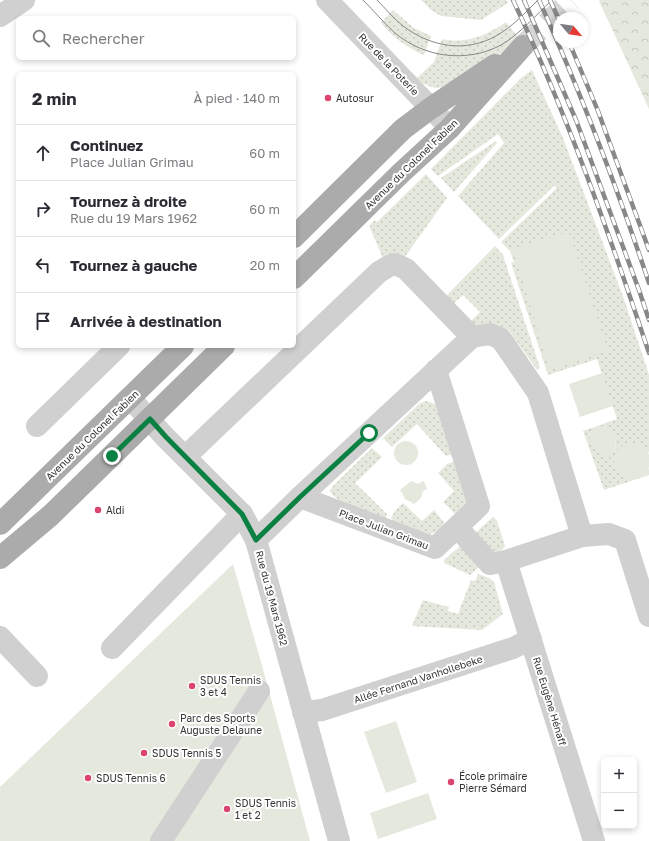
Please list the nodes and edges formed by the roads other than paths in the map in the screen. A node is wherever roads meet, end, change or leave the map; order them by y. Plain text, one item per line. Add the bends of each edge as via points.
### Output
1 (24, 0) edge
2 (327, 0) edge
3 (0, 16) edge
4 (431, 108) junction
5 (450, 128) junction
6 (296, 235) edge
7 (296, 276) edge
8 (472, 337) junction
9 (117, 348) edge
10 (181, 348) edge
11 (222, 348) edge
12 (436, 370) junction
13 (130, 398) junction
14 (150, 419) junction
15 (37, 426) dead end
16 (185, 457) junction
17 (300, 497) junction
18 (242, 514) junction
19 (0, 524) edge
20 (457, 527) junction
21 (582, 536) junction
22 (256, 540) junction
23 (0, 558) edge
24 (506, 561) junction
25 (649, 616) edge
26 (0, 637) edge
27 (531, 639) junction
28 (112, 648) dead end
29 (37, 676) dead end
30 (259, 691) dead end
31 (304, 712) junction
32 (160, 841) edge
33 (339, 841) edge
34 (594, 841) edge

1 - 3 street
2 - 4 street, Rue de la Poterie
4 - 5 street, Rue de la Poterie
4 - 5 main road, Avenue du Colonel Fabien via 523,46
4 - 6 main road via 403,129
5 - 7 main road, Avenue du Colonel Fabien
8 - 12 street
8 - 16 street via 406,269 395,264 389,266 379,272
8 - 21 street via 490,334 501,339 538,393
9 - 15 street
10 - 13 main road, Avenue du Colonel Fabien
11 - 14 main road
12 - 17 street
12 - 20 street, Place Julian Grimau via 479,506
13 - 14 street, Rue du 19 Mars 1962
13 - 19 main road, Avenue du Colonel Fabien
14 - 16 street, Rue du 19 Mars 1962
14 - 23 main road via 52,515
16 - 18 street, Rue du 19 Mars 1962
17 - 20 street, Place Julian Grimau via 435,548
17 - 22 street
18 - 22 street, Rue du 19 Mars 1962
18 - 28 street
20 - 24 street via 490,564
21 - 24 street
21 - 25 street via 610,534 625,540
22 - 31 street, Rue du 19 Mars 1962
24 - 27 street, Rue Eugène Hénaff
26 - 29 street
27 - 31 street, Allée Fernand Vanhollebeke via 513,648 322,710
27 - 34 street, Rue Eugène Hénaff
30 - 32 street
31 - 33 street, Rue du 19 Mars 1962

